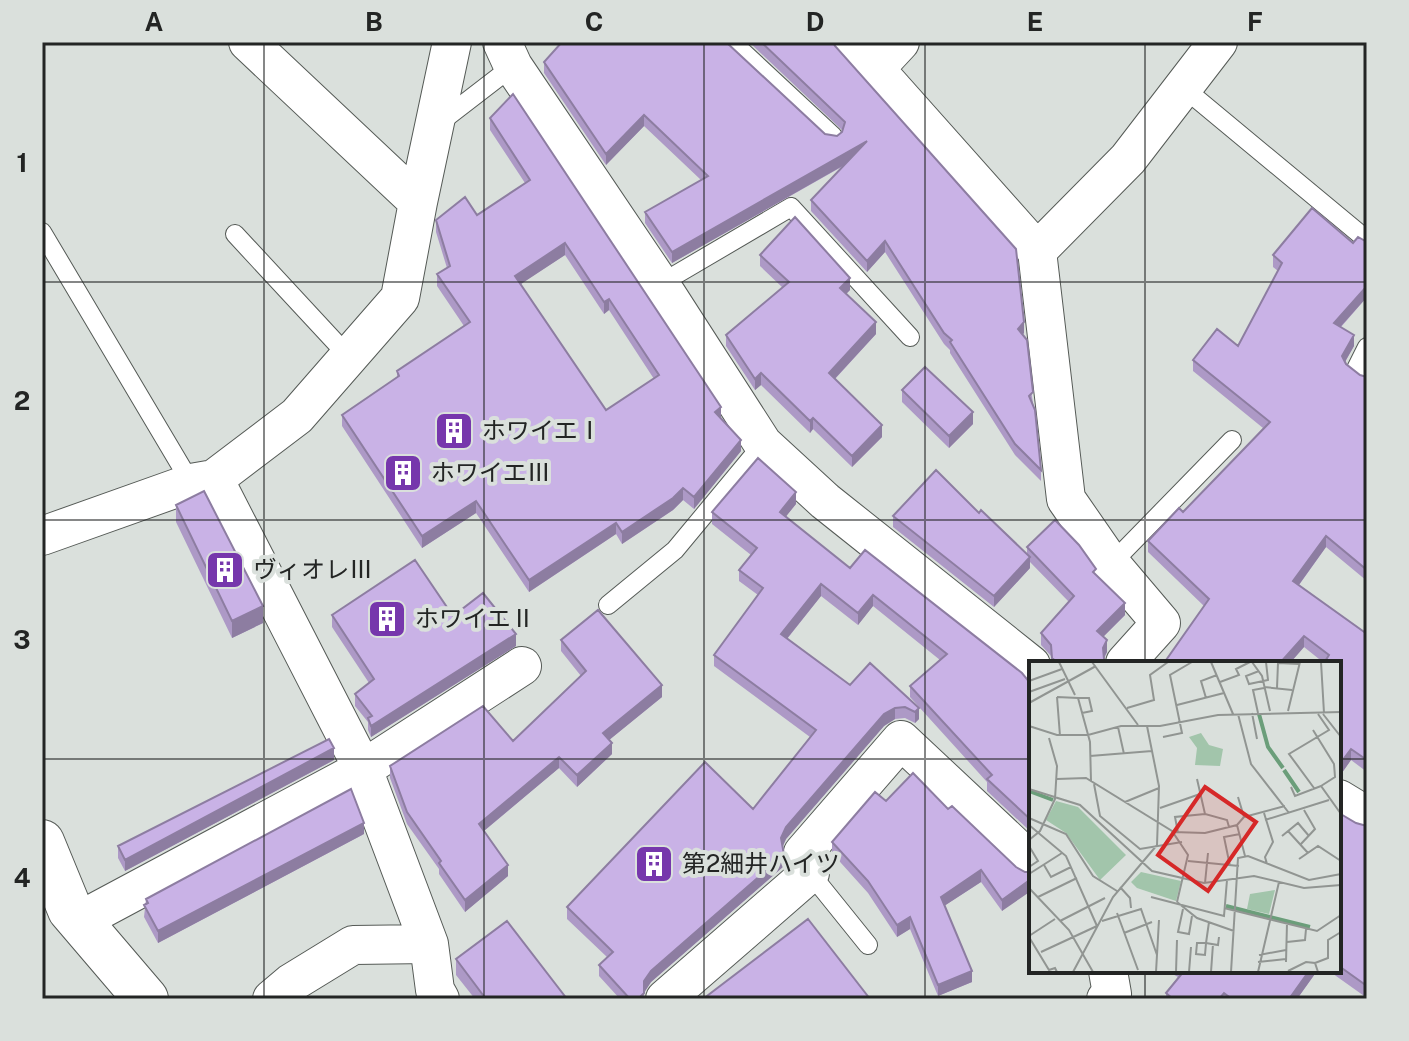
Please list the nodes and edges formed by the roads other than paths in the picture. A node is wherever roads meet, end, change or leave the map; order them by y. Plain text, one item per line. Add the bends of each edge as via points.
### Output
1 (248, 42) edge
2 (452, 42) edge
3 (732, 42) edge
4 (900, 42) edge
5 (1218, 42) edge
6 (518, 50) edge
7 (863, 56) edge
8 (1185, 89) junction
9 (434, 126) junction
10 (833, 136) edge
11 (418, 202) junction
12 (42, 232) edge
13 (235, 234) dead end
14 (1367, 240) edge
15 (1037, 251) junction
16 (660, 284) junction
17 (910, 337) dead end
18 (1367, 347) edge
19 (350, 358) junction
20 (1367, 377) edge
21 (1232, 440) dead end
22 (763, 444) junction
23 (202, 481) junction
24 (42, 536) edge
25 (1111, 564) junction
26 (608, 605) dead end
27 (1127, 661) edge
28 (1029, 663) edge
29 (522, 666) dead end
30 (363, 769) junction
31 (1341, 800) edge
32 (1367, 816) edge
33 (42, 842) edge
34 (1029, 860) edge
35 (810, 873) junction
36 (79, 921) junction
37 (429, 944) junction
38 (868, 945) dead end
39 (146, 999) edge
40 (272, 999) edge
41 (440, 999) edge
42 (665, 999) edge

1 - 11 street
2 - 9 street
3 - 10 lane
4 - 7 street
5 - 8 street
6 - 9 lane
6 - 16 street
7 - 15 street
8 - 14 lane
8 - 15 street via 1128,159
9 - 11 street
11 - 19 street via 400,298
12 - 23 lane
13 - 19 lane
15 - 25 street via 1066,499
16 - 17 lane via 791,207
16 - 22 street
18 - 20 lane via 1356,369
19 - 23 street via 297,416
21 - 25 lane
22 - 26 lane via 675,550
22 - 28 street via 825,501
23 - 24 street
23 - 30 street
25 - 27 street via 1161,623
29 - 30 street
30 - 36 street
30 - 37 street
31 - 32 street
33 - 36 street
34 - 35 street via 901,740 803,853
35 - 38 lane
35 - 42 street
36 - 39 street
37 - 40 street via 353,945
37 - 41 street

